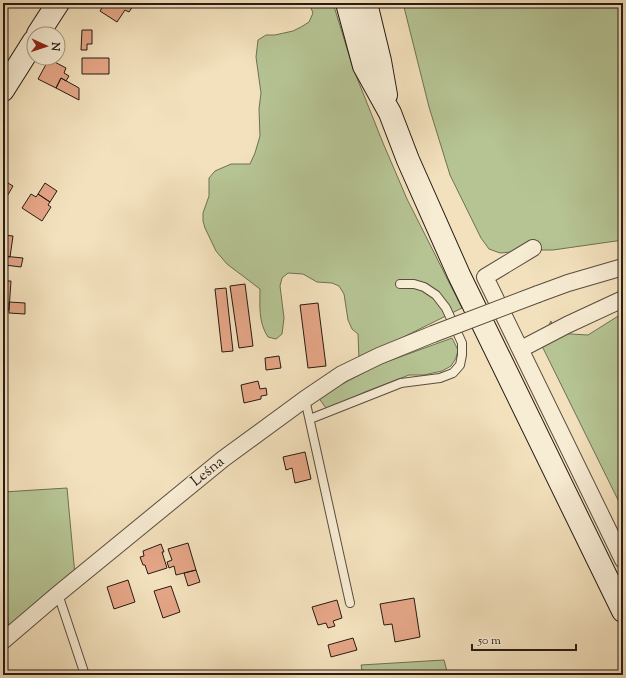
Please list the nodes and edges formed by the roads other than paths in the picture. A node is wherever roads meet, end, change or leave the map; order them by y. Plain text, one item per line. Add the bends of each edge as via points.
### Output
1 (58, 3) edge
2 (347, 3) edge
3 (366, 3) edge
4 (43, 26) edge
5 (26, 54) edge
6 (3, 90) edge
7 (390, 113) junction
8 (533, 248) dead end
9 (623, 267) edge
10 (400, 284) dead end
11 (623, 299) edge
12 (521, 349) junction
13 (305, 399) junction
14 (310, 419) junction
15 (623, 560) edge
16 (58, 594) junction
17 (350, 603) dead end
18 (623, 611) edge
19 (3, 641) edge
20 (84, 675) edge

1 - 4 main road
2 - 7 main road via 364,66
3 - 7 main road
5 - 6 main road
7 - 18 main road via 456,268
8 - 12 street via 485,277
9 - 13 street, Leśna, bridge via 568,283 379,356 342,374
10 - 14 lane via 424,287 436,295 446,308 462,343 460,365 453,373 440,378 401,383
11 - 12 street
12 - 15 street
13 - 14 lane
13 - 16 street, Leśna via 223,459
14 - 17 lane
16 - 19 street, Leśna
16 - 20 lane

